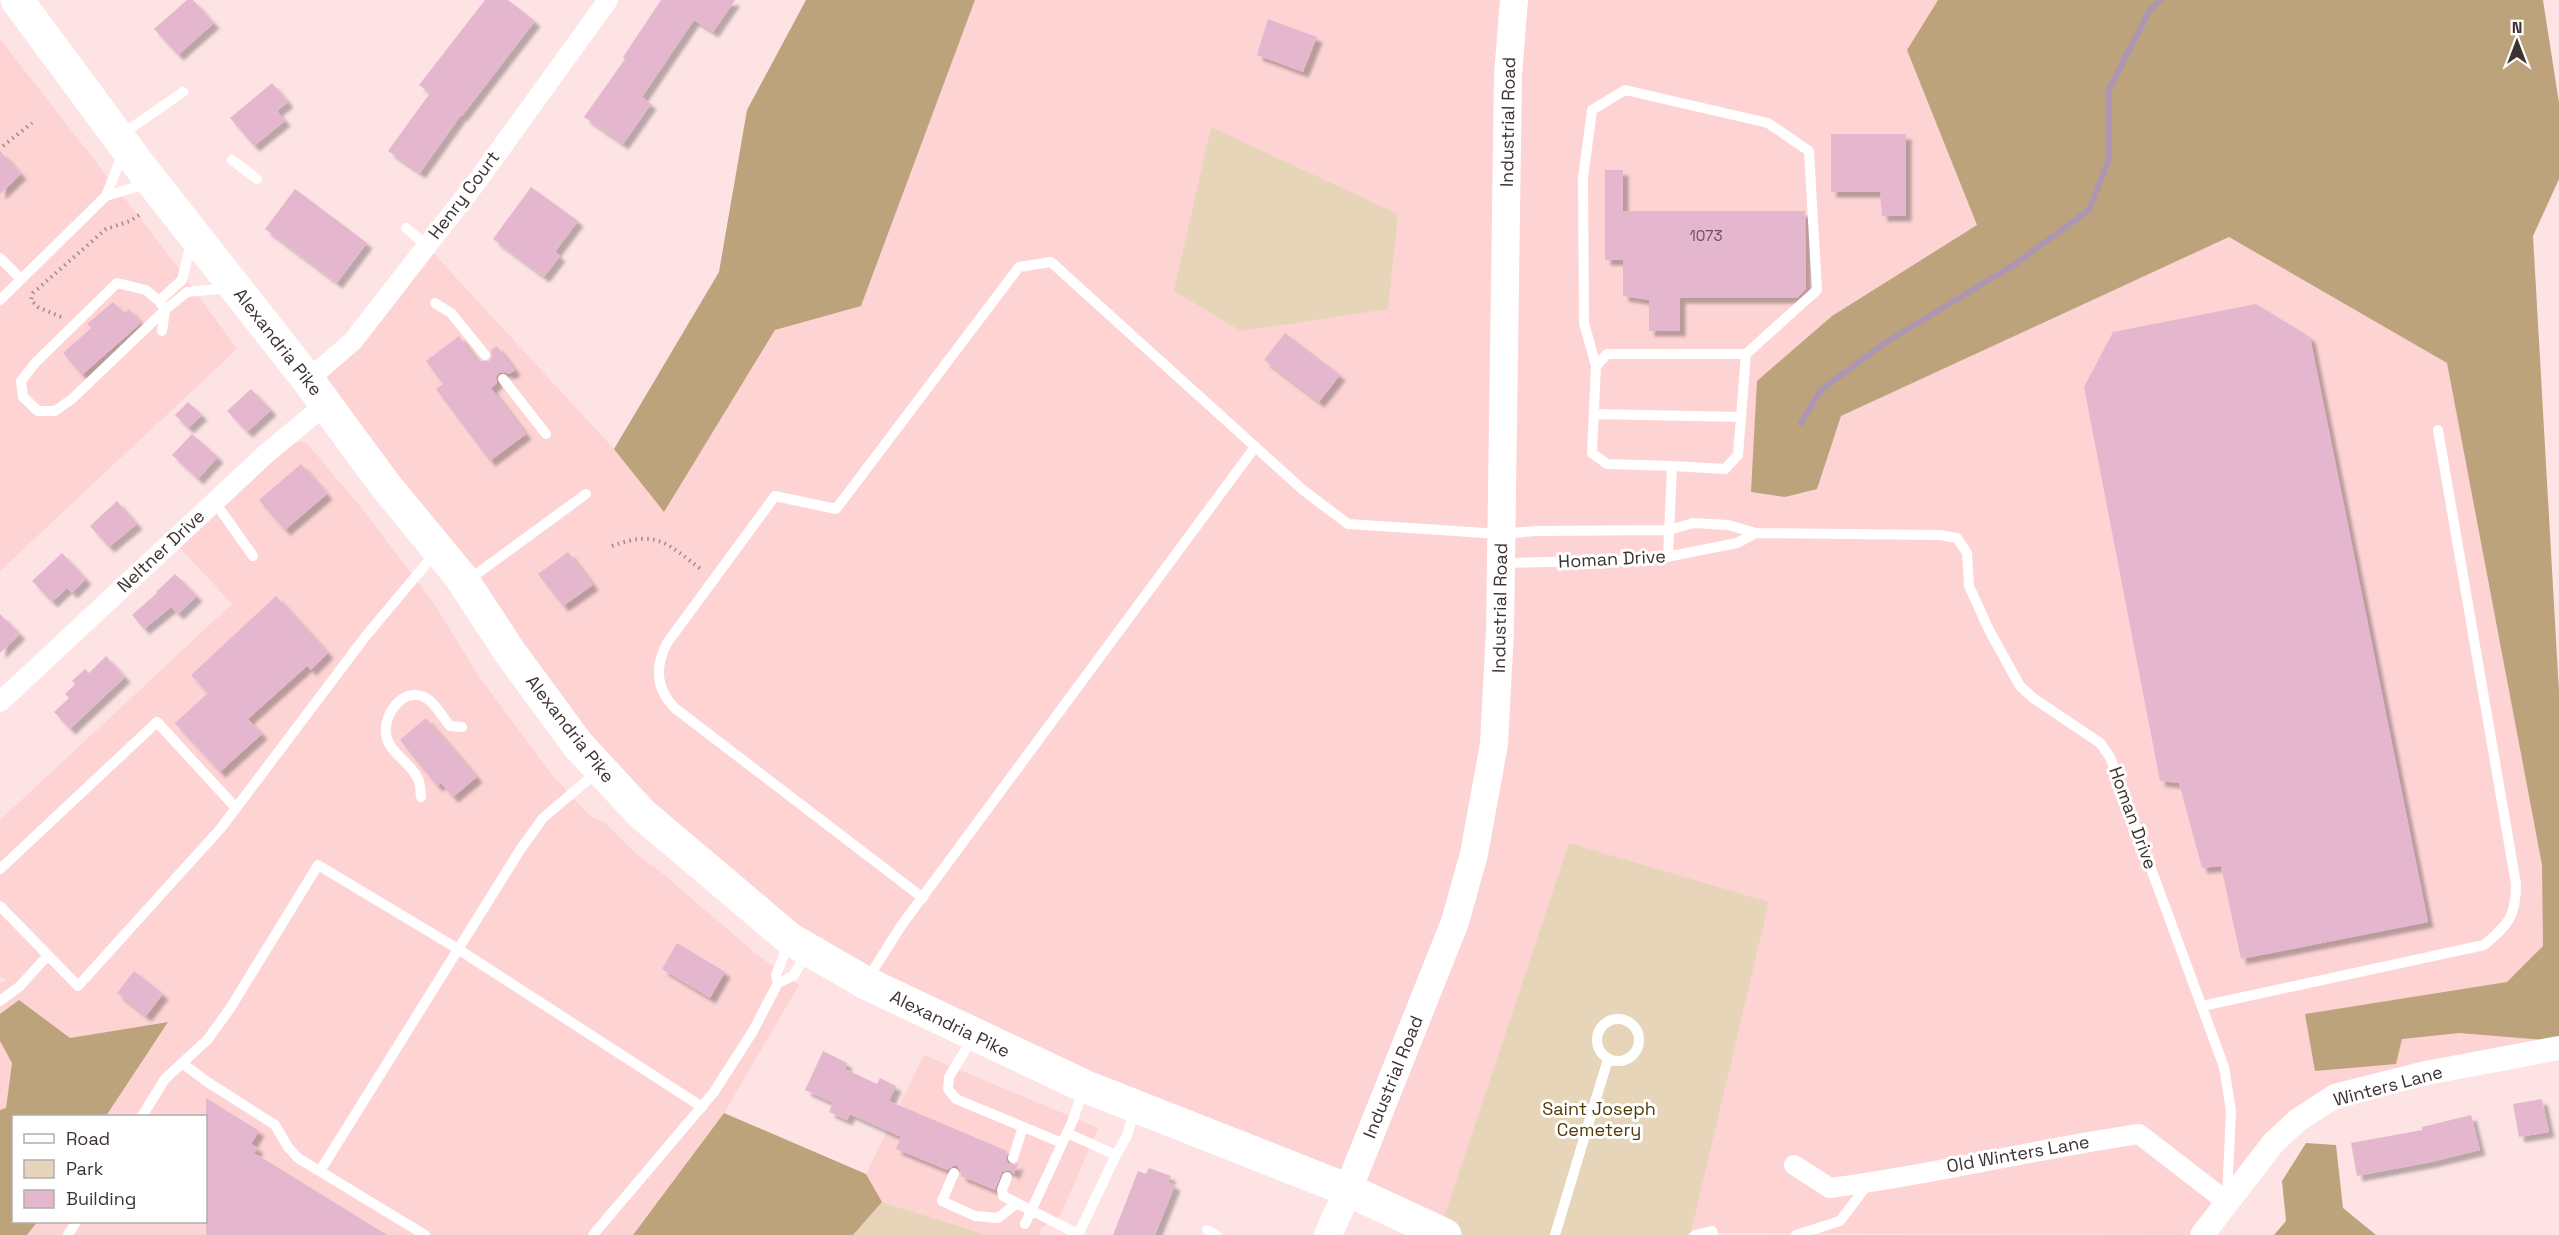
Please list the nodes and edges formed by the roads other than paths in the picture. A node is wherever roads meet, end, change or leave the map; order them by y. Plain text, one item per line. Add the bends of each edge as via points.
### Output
1 (17, 0) edge
2 (608, 0) edge
3 (1514, 0) edge
4 (183, 92) dead end
5 (122, 142) junction
6 (232, 159) dead end
7 (257, 179) dead end
8 (153, 182) junction
9 (106, 196) junction
10 (406, 228) dead end
11 (193, 234) junction
12 (426, 245) junction
13 (0, 258) edge
14 (21, 279) junction
15 (236, 287) junction
16 (0, 300) edge
17 (435, 303) dead end
18 (162, 306) junction
19 (162, 331) dead end
20 (1746, 354) junction
21 (485, 355) dead end
22 (1596, 366) junction
23 (503, 379) dead end
24 (317, 392) junction
25 (1594, 414) junction
26 (1741, 417) junction
27 (2438, 430) dead end
28 (546, 434) dead end
29 (1255, 447) junction
30 (1672, 466) junction
31 (586, 494) dead end
32 (214, 501) junction
33 (1669, 530) junction
34 (1756, 533) junction
35 (1501, 534) junction
36 (438, 549) junction
37 (253, 556) dead end
38 (1668, 557) junction
39 (1501, 563) junction
40 (464, 583) junction
41 (0, 702) edge
42 (462, 727) dead end
43 (600, 770) junction
44 (421, 797) dead end
45 (236, 808) junction
46 (0, 869) edge
47 (923, 898) junction
48 (0, 906) edge
49 (800, 944) junction
50 (458, 949) junction
51 (48, 955) junction
52 (778, 983) junction
53 (866, 983) junction
54 (0, 1001) edge
55 (2202, 1006) junction
56 (974, 1036) junction
57 (2559, 1048) edge
58 (1608, 1059) junction
59 (182, 1063) junction
60 (1084, 1086) junction
61 (1136, 1106) junction
62 (702, 1107) junction
63 (143, 1115) edge
64 (1023, 1127) junction
65 (1065, 1138) junction
66 (1116, 1155) junction
67 (1013, 1158) dead end
68 (1794, 1165) dead end
69 (320, 1171) junction
70 (954, 1173) dead end
71 (1007, 1177) dead end
72 (1869, 1183) junction
73 (1348, 1190) junction
74 (2227, 1202) junction
75 (1017, 1203) junction
76 (1032, 1211) junction
77 (1025, 1224) dead end
78 (1078, 1234) edge
79 (425, 1235) edge
80 (593, 1235) edge
81 (1328, 1235) edge
82 (1445, 1235) edge
83 (1555, 1235) edge
84 (1695, 1235) edge
85 (1713, 1235) edge
86 (1796, 1235) edge
87 (2202, 1235) edge

1 - 5 highway, Alexandria Pike
2 - 12 street, Henry Court
3 - 35 main road, Industrial Road via 1508,75
4 - 5 lane
5 - 8 highway, Alexandria Pike
5 - 9 lane
6 - 7 lane
8 - 9 lane
8 - 11 highway, Alexandria Pike
9 - 14 lane
10 - 12 lane
11 - 15 highway, Alexandria Pike
11 - 18 lane via 182,280
12 - 24 street, Henry Court
13 - 14 lane
14 - 16 lane
15 - 18 lane via 188,292
15 - 24 highway, Alexandria Pike
17 - 21 lane via 451,313
18 - 18 lane via 72,399 55,411 38,411 23,397 21,381 36,362 117,283 146,290
18 - 19 lane
20 - 22 lane via 1607,354
20 - 22 lane via 1817,290 1809,151 1768,123 1625,90 1592,110 1583,178 1584,323
20 - 26 lane
22 - 25 lane
23 - 28 lane
24 - 32 street, Neltner Drive via 294,429
24 - 36 highway, Alexandria Pike
25 - 26 lane
25 - 30 lane via 1592,453 1607,464
26 - 30 lane via 1738,455 1725,469
27 - 55 lane via 2516,884 2516,906 2506,926 2484,945
29 - 35 lane, Homan Drive via 1348,524
29 - 47 lane
29 - 47 lane, Homan Drive via 1051,262 1019,267 836,509 775,496 662,652 659,677 665,698
30 - 33 lane
31 - 40 lane
32 - 37 lane
32 - 41 street, Neltner Drive
33 - 34 lane, Homan Drive via 1693,523 1728,525
33 - 35 lane, Homan Drive
33 - 38 lane
34 - 38 lane, Homan Drive via 1737,543
34 - 55 lane, Homan Drive via 1957,538 1967,554 1969,586 1993,640 2020,686 2100,743 2110,757
35 - 39 main road, Industrial Road
36 - 40 highway, Alexandria Pike
36 - 45 lane via 365,637
38 - 39 lane, Homan Drive
39 - 73 main road, Industrial Road via 1494,744 1472,865 1443,953
40 - 43 highway, Alexandria Pike via 509,651
42 - 44 lane via 450,726 429,700 417,695 403,698 393,707 387,718 386,736 418,778
43 - 49 highway, Alexandria Pike via 641,813
43 - 50 lane via 543,818
45 - 46 lane via 158,722
45 - 51 lane via 78,986
47 - 53 lane via 887,946
48 - 51 lane
49 - 52 lane via 776,975
49 - 52 lane via 794,976
49 - 53 highway, Alexandria Pike
50 - 59 lane via 318,865 231,1007 208,1039
50 - 62 lane
50 - 69 lane
51 - 54 lane via 20,986
52 - 62 lane via 728,1073
53 - 56 highway, Alexandria Pike
55 - 74 lane, Homan Drive via 2224,1067 2231,1111
56 - 60 highway, Alexandria Pike
56 - 64 lane via 950,1077 948,1089 956,1099
57 - 74 street, Winters Lane via 2426,1073 2335,1096 2298,1120 2274,1142
58 - 58 lane via 1599,1050 1599,1029 1609,1020 1623,1019 1635,1027 1638,1047 1635,1054 1623,1061
58 - 83 lane
59 - 63 lane via 165,1079
59 - 69 lane via 267,1118 298,1158
60 - 61 highway, Alexandria Pike
60 - 65 lane
61 - 66 lane
61 - 73 highway, Alexandria Pike
62 - 80 lane
64 - 65 lane
64 - 67 lane
65 - 66 lane
65 - 76 lane
66 - 78 lane
68 - 72 street, Old Winters Lane via 1830,1188
69 - 79 lane
70 - 75 lane via 942,1201 975,1216 998,1218
71 - 75 lane via 1003,1196
72 - 74 street, Old Winters Lane via 2139,1134
72 - 86 lane via 1840,1221
73 - 81 main road, Industrial Road
73 - 82 highway, Alexandria Pike
74 - 87 street, Winters Lane
75 - 76 lane
76 - 77 lane
76 - 78 lane
84 - 85 lane

